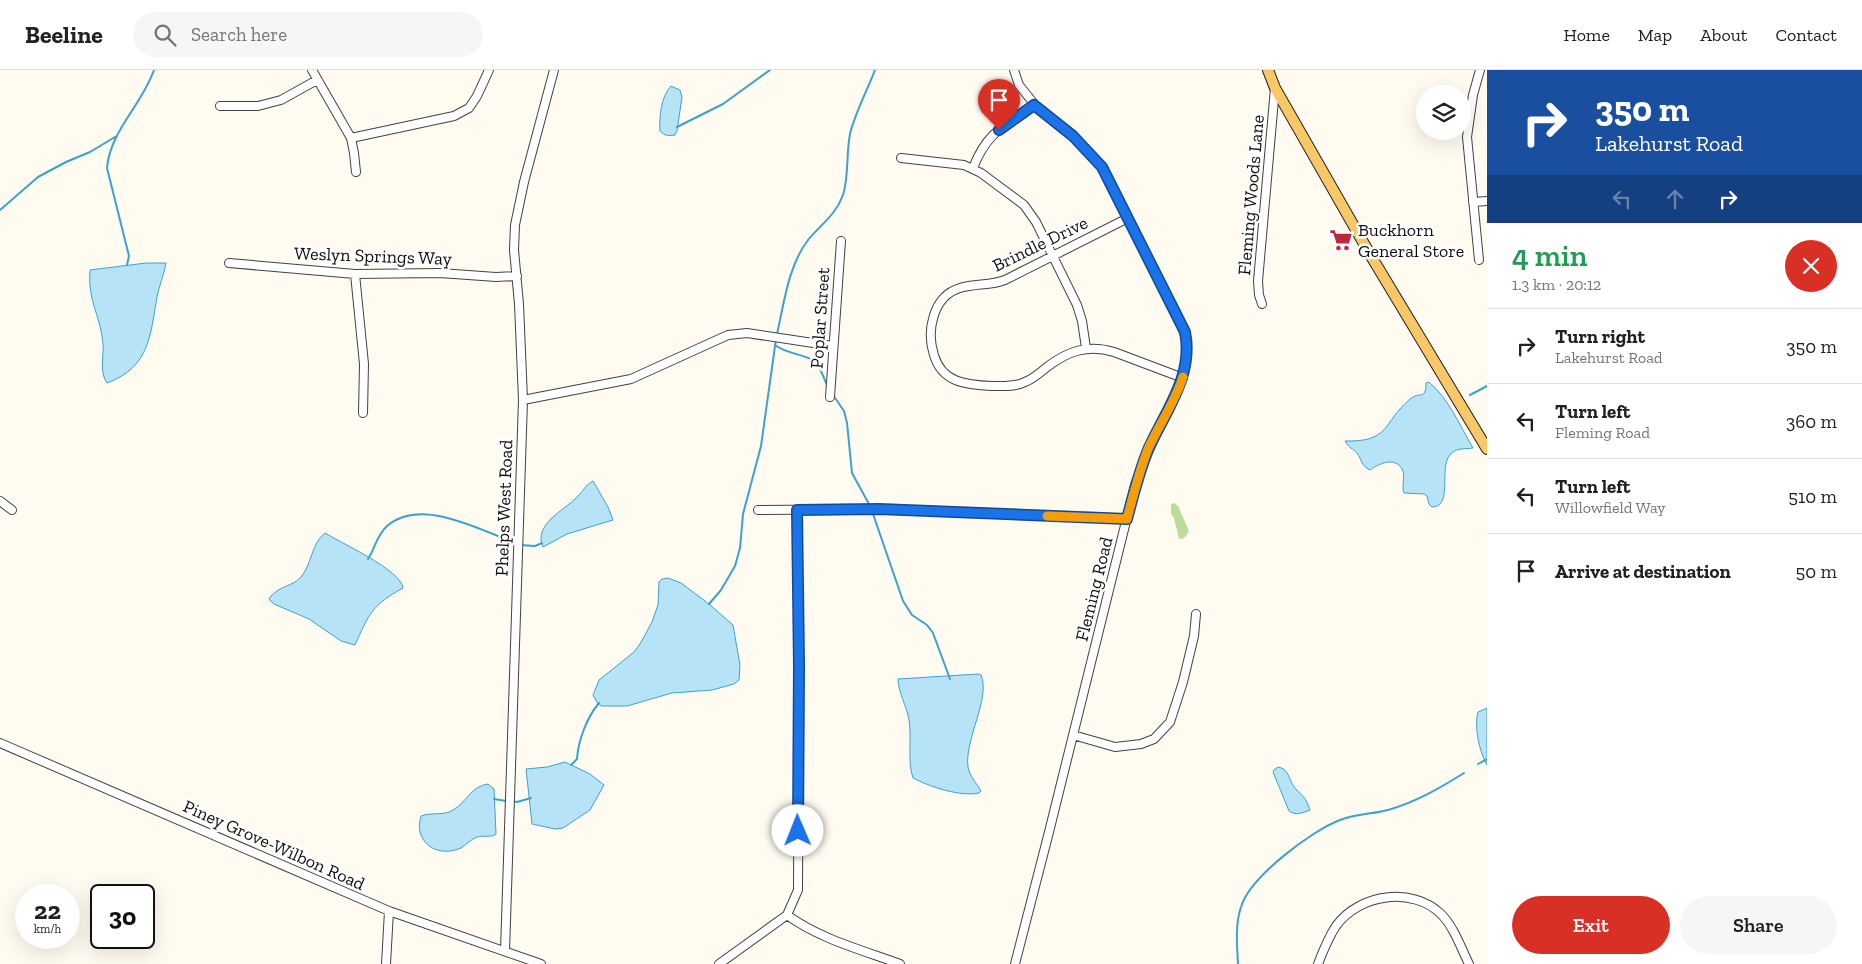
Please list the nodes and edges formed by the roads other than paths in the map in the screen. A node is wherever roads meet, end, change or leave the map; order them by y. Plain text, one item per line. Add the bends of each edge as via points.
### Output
1 (312, 70) edge
2 (489, 70) edge
3 (554, 70) edge
4 (1014, 70) edge
5 (1268, 70) edge
6 (1480, 70) edge
7 (317, 80) junction
8 (1276, 88) junction
9 (1034, 105) junction
10 (220, 106) dead end
11 (351, 138) junction
12 (900, 158) dead end
13 (973, 168) junction
14 (356, 172) dead end
15 (1487, 201) edge
16 (1472, 202) junction
17 (1128, 218) junction
18 (841, 241) dead end
19 (1053, 256) junction
20 (1478, 260) dead end
21 (228, 263) dead end
22 (355, 274) junction
23 (517, 276) junction
24 (1262, 304) dead end
25 (834, 346) junction
26 (1086, 348) junction
27 (1183, 378) junction
28 (830, 398) dead end
29 (522, 400) junction
30 (363, 413) dead end
31 (1487, 449) edge
32 (0, 501) edge
33 (12, 510) dead end
34 (758, 510) dead end
35 (797, 510) junction
36 (1127, 519) junction
37 (1196, 614) dead end
38 (1073, 735) junction
39 (0, 743) edge
40 (389, 912) junction
41 (787, 915) junction
42 (505, 951) junction
43 (386, 964) edge
44 (541, 964) edge
45 (719, 964) edge
46 (900, 964) edge
47 (1015, 964) edge
48 (1318, 964) edge
49 (1469, 964) edge

1 - 7 street
2 - 11 street via 469,108 454,116
3 - 23 street, Phelps West Road via 519,205 514,250
4 - 9 street, Fleming Road via 1019,86
5 - 8 main road
6 - 16 street via 1467,137
7 - 10 street via 280,100 258,106
7 - 11 street
8 - 24 street, Fleming Woods Lane via 1258,281
8 - 31 main road via 1366,248
9 - 13 street via 990,136
9 - 17 street, Fleming Road via 1096,159
11 - 14 street
12 - 13 street via 957,163
13 - 19 street via 1024,205
15 - 16 street
16 - 20 street
17 - 19 street, Brindle Drive
17 - 27 street, Fleming Road via 1185,332 1188,351
18 - 25 street, Poplar Street
19 - 26 street via 1080,312
19 - 26 street, Brindle Drive via 997,284 966,286 949,293 938,306 933,319 934,356 953,380 968,385 1014,386 1031,380 1065,355
21 - 22 street, Weslyn Springs Way
22 - 23 street, Weslyn Springs Way
22 - 30 street via 364,364
23 - 29 street, Phelps West Road
25 - 28 street, Poplar Street
25 - 29 street via 747,333 728,335 631,379
26 - 27 street, Brindle Drive via 1114,352
27 - 36 street, Fleming Road via 1148,449
29 - 42 street, Phelps West Road
32 - 33 street
34 - 35 street
35 - 36 street via 879,509
35 - 41 street via 799,871 798,890
36 - 38 street, Fleming Road
37 - 38 street via 1192,645 1170,722 1154,738 1141,744 1115,747
38 - 47 street, Fleming Road
39 - 40 street, Piney Grove-Wilbon Road
40 - 42 street, Piney Grove-Wilbon Road
40 - 43 street
41 - 45 street
41 - 46 street via 824,936
42 - 44 street, Piney Grove-Wilbon Road
48 - 49 street via 1336,925 1346,915 1370,901 1395,896 1416,899 1441,914

